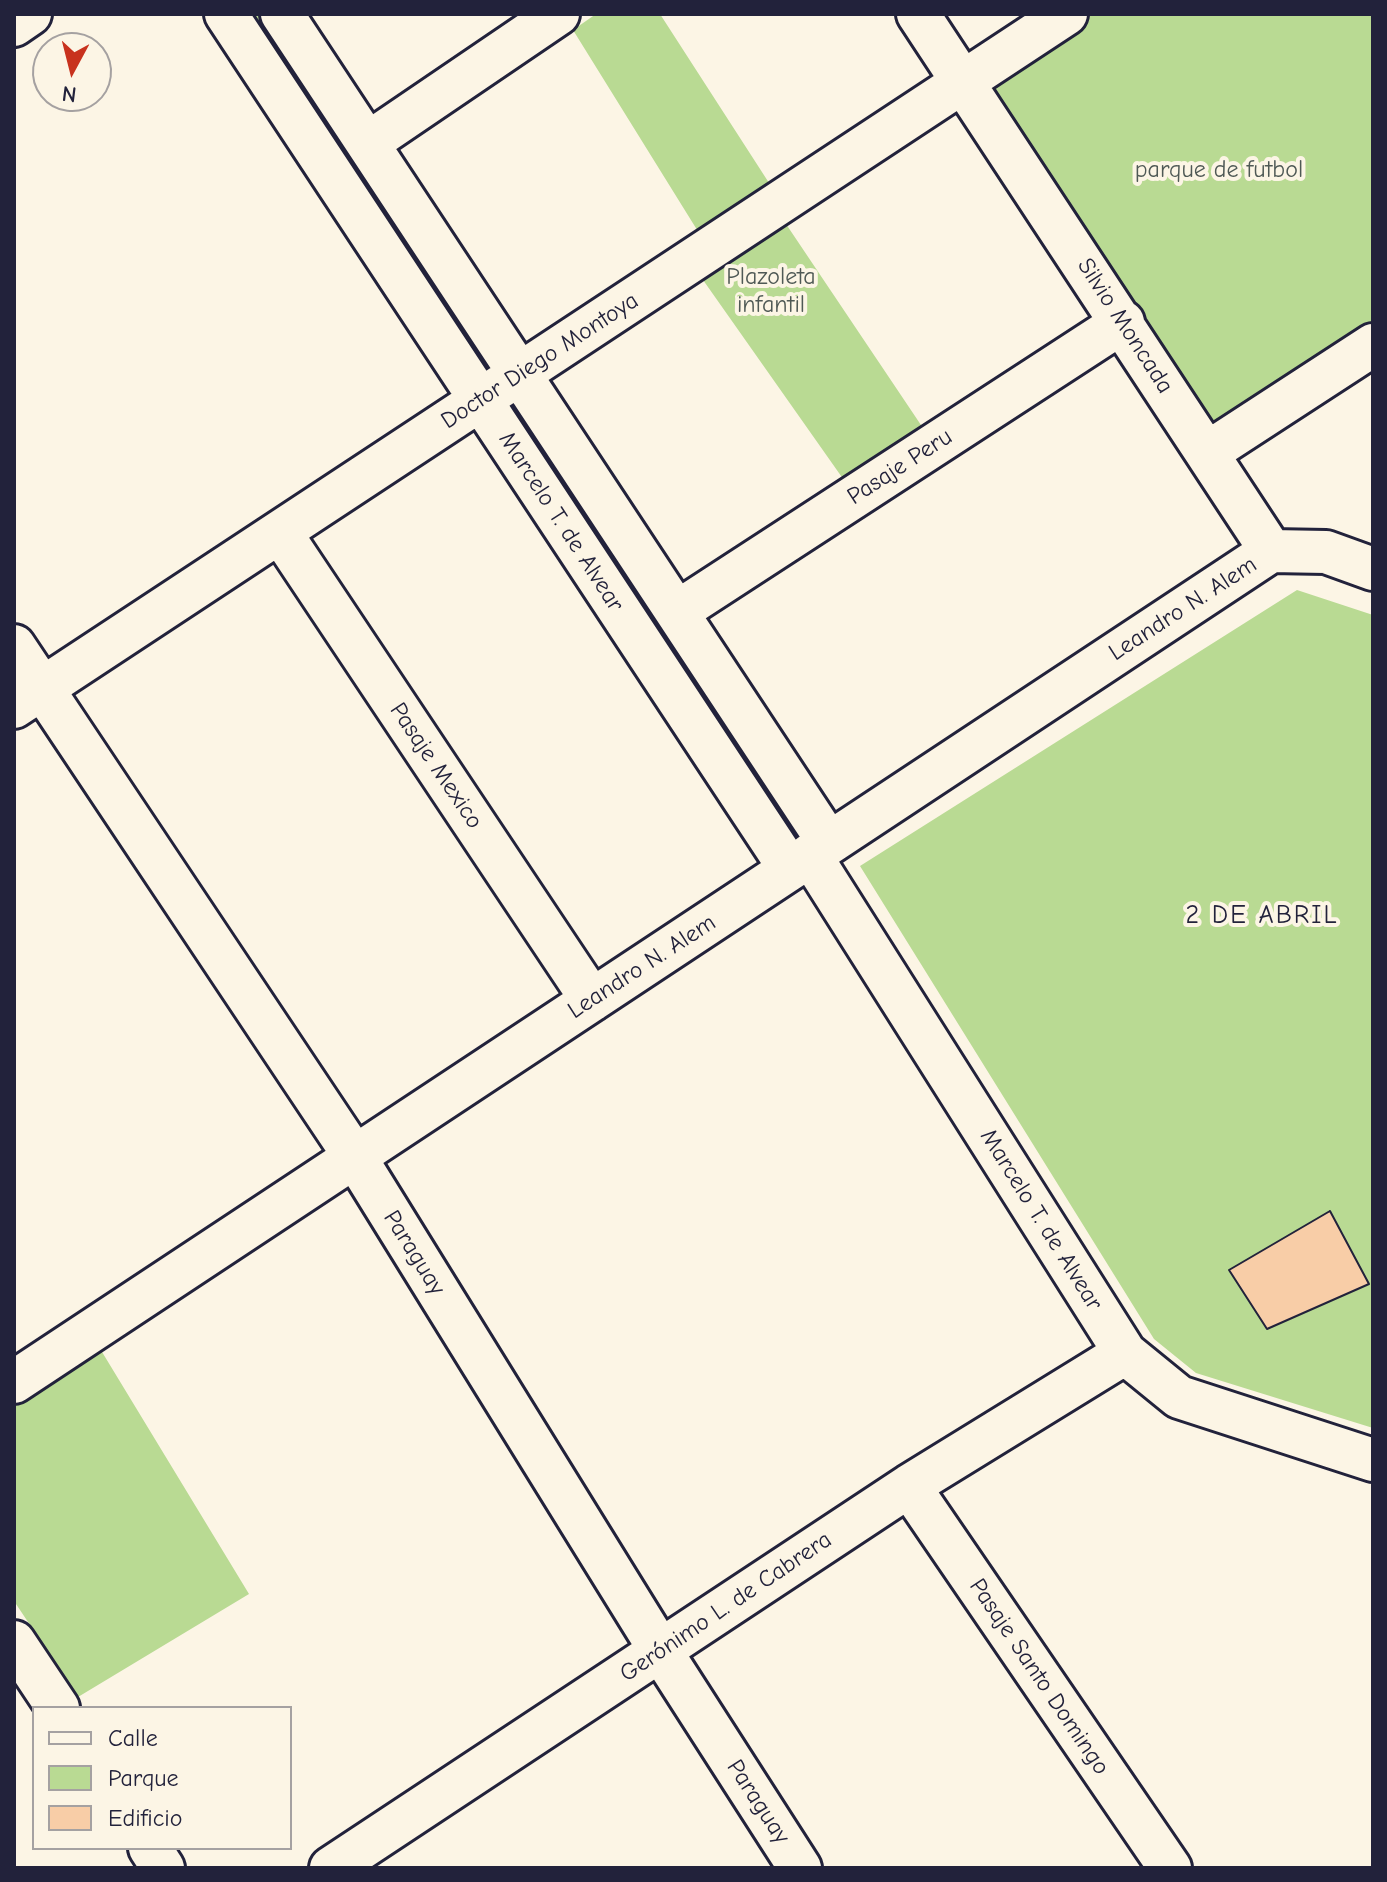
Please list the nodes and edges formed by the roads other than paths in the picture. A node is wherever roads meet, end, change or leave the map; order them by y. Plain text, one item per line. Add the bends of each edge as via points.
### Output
1 (30, 14) edge
2 (226, 14) edge
3 (282, 14) edge
4 (558, 14) edge
5 (918, 14) edge
6 (1066, 14) edge
7 (14, 25) edge
8 (963, 82) junction
9 (368, 143) junction
10 (1123, 322) junction
11 (1373, 345) edge
12 (520, 374) junction
13 (481, 400) junction
14 (1207, 453) junction
15 (280, 532) junction
16 (1271, 551) junction
17 (1373, 569) edge
18 (677, 612) junction
19 (14, 646) edge
20 (28, 698) edge
21 (810, 856) junction
22 (592, 1000) junction
23 (355, 1157) junction
24 (1125, 1353) junction
25 (14, 1382) edge
26 (1373, 1460) edge
27 (909, 1486) junction
28 (14, 1642) edge
29 (660, 1650) junction
30 (57, 1706) edge
31 (151, 1850) edge
32 (163, 1868) edge
33 (331, 1868) edge
34 (800, 1868) edge
35 (1170, 1868) edge

1 - 7 street
2 - 13 street, Marcelo T. de Alvear
3 - 9 street, Marcelo T. de Alvear
4 - 9 street
5 - 8 street, Silvio Moncada
6 - 8 street, Doctor Diego Montoya
8 - 10 street, Silvio Moncada
8 - 12 street, Doctor Diego Montoya
9 - 12 street, Marcelo T. de Alvear
10 - 14 street, Silvio Moncada
10 - 18 street, Pasaje Peru
11 - 14 street
12 - 13 street, Doctor Diego Montoya
12 - 18 street, Marcelo T. de Alvear
13 - 15 street, Doctor Diego Montoya
13 - 21 street, Marcelo T. de Alvear
14 - 16 street, Silvio Moncada
15 - 20 street, Doctor Diego Montoya
15 - 22 street, Pasaje Mexico
16 - 17 street via 1326,552
16 - 21 street, Leandro N. Alem
18 - 21 street, Marcelo T. de Alvear
19 - 20 street, Paraguay
20 - 23 street, Paraguay
21 - 22 street, Leandro N. Alem
21 - 24 street, Marcelo T. de Alvear
22 - 23 street, Leandro N. Alem
23 - 25 street, Leandro N. Alem
23 - 29 street, Paraguay
24 - 26 street, Marcelo T. de Alvear via 1179,1397
24 - 27 street, Gerónimo L. de Cabrera
27 - 29 street, Gerónimo L. de Cabrera
27 - 35 street, Pasaje Santo Domingo
28 - 30 street
29 - 33 street, Gerónimo L. de Cabrera
29 - 34 street, Paraguay
31 - 32 street

